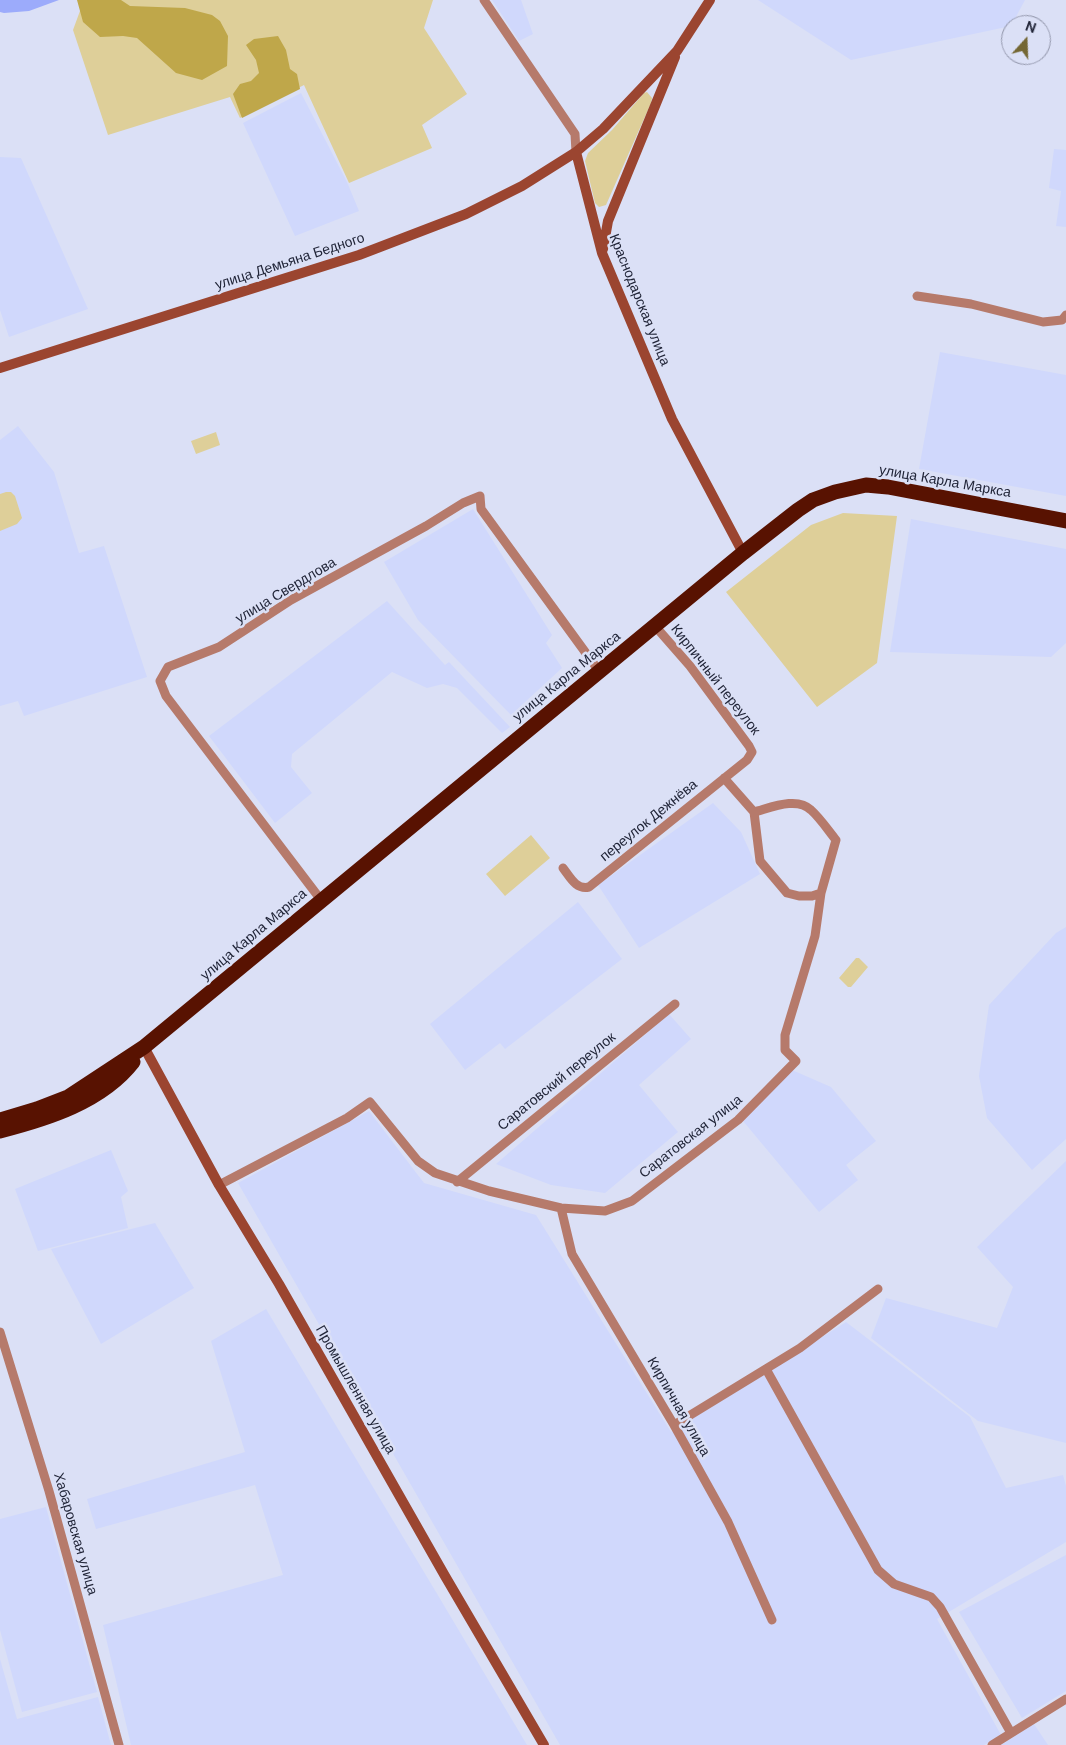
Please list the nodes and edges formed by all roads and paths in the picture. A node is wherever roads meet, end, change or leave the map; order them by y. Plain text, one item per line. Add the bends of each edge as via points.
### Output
1 (484, 0) edge
2 (710, 0) edge
3 (677, 52) junction
4 (576, 152) junction
5 (602, 252) junction
6 (917, 296) dead end
7 (1066, 315) edge
8 (0, 368) edge
9 (1066, 521) edge
10 (743, 554) junction
11 (655, 626) junction
12 (599, 672) junction
13 (752, 752) joint
14 (724, 778) junction
15 (754, 812) junction
16 (563, 868) dead end
17 (822, 893) junction
18 (321, 900) junction
19 (675, 1004) dead end
20 (144, 1047) junction
21 (0, 1120) edge
22 (0, 1131) edge
23 (457, 1182) junction
24 (219, 1185) junction
25 (561, 1208) junction
26 (878, 1289) dead end
27 (0, 1332) edge
28 (766, 1369) junction
29 (674, 1425) junction
30 (772, 1620) dead end
31 (1066, 1699) edge
32 (1011, 1733) junction
33 (119, 1745) edge
34 (544, 1745) edge
35 (992, 1745) edge

1 - 4 street via 575,134
2 - 3 street
3 - 4 street
3 - 5 street via 608,222
4 - 5 street, Краснодарская улица
4 - 8 street, улица Демьяна Бедного via 522,186 466,214 384,246
5 - 10 street, Краснодарская улица via 672,419
6 - 7 street via 970,304 1043,322 1062,320
9 - 10 highway, улица Карла Маркса via 921,492 866,485 813,500
10 - 11 highway, улица Карла Маркса
11 - 12 highway, улица Карла Маркса
11 - 13 street, Кирпичный переулок via 690,666
12 - 18 highway, улица Карла Маркса
12 - 18 street, улица Свердлова via 482,509 480,496 291,600 219,647 168,667 160,681 166,696
13 - 14 street, переулок Дежнёва
14 - 15 street
14 - 16 street, переулок Дежнёва via 589,887 578,886
15 - 17 street via 760,861 787,892 799,896
15 - 17 street via 788,804 810,808 836,840
17 - 25 street, Саратовская улица via 816,936 785,1035 784,1050 796,1061 738,1120 632,1201 605,1211
18 - 20 highway, улица Карла Маркса
19 - 23 street, Саратовский переулок
20 - 21 highway, улица Карла Маркса via 68,1097
20 - 22 highway, улица Карла Маркса via 123,1074 73,1107
20 - 24 street, Промышленная улица
23 - 24 street via 435,1173 418,1161 370,1102
23 - 25 street
24 - 34 street, Промышленная улица
25 - 29 street, Кирпичная улица via 572,1254
26 - 28 street via 800,1348
27 - 33 street, Хабаровская улица via 49,1491
28 - 29 street
28 - 32 street via 878,1570 894,1584 931,1597 940,1607
29 - 30 street, Кирпичная улица via 728,1522
31 - 32 street
32 - 35 street

